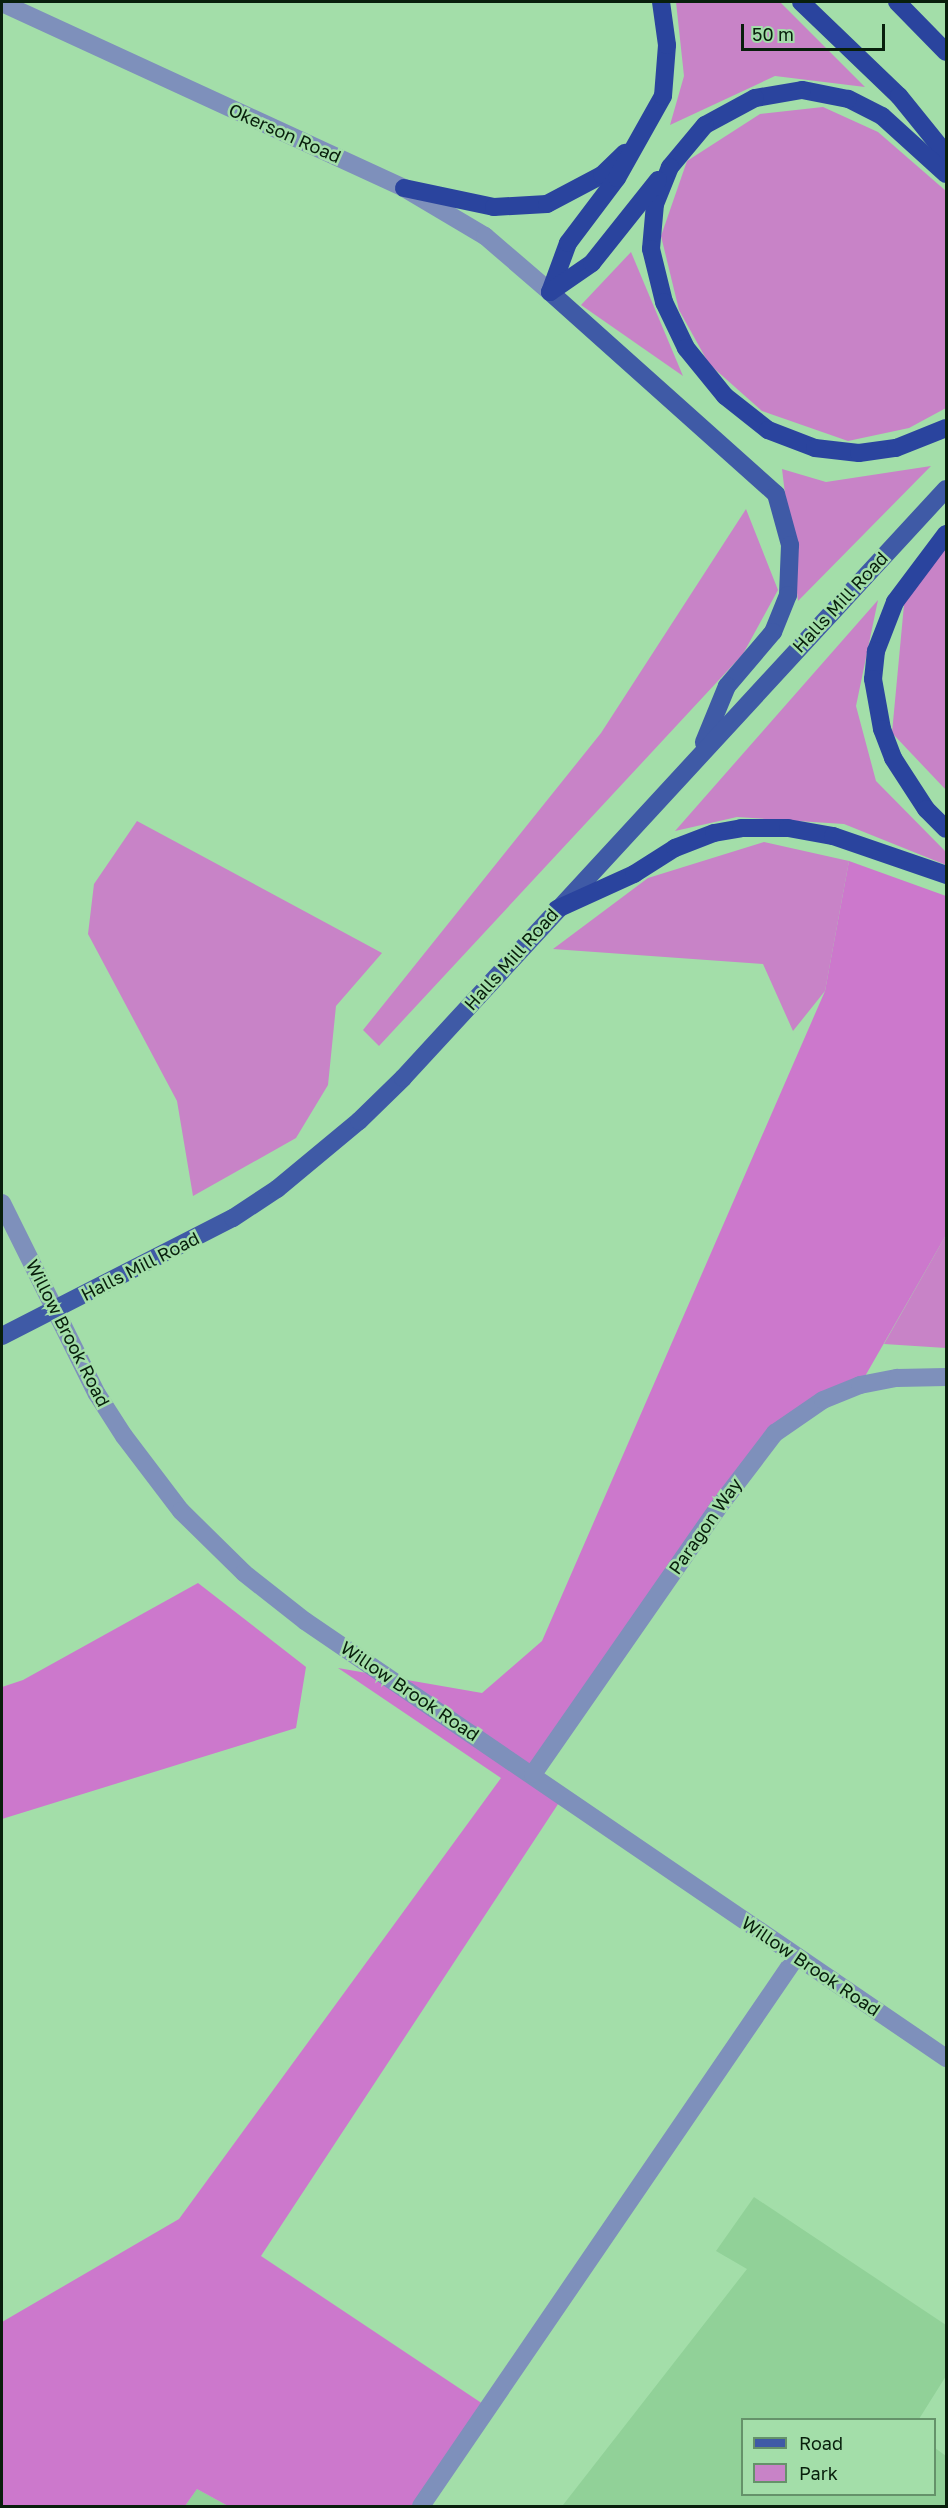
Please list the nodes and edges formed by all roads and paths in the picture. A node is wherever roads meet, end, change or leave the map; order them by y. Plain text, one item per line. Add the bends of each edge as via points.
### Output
1 (661, 2) edge
2 (801, 2) edge
3 (897, 2) edge
4 (2, 3) edge
5 (946, 52) edge
6 (642, 138) junction
7 (687, 142) junction
8 (946, 154) edge
9 (946, 174) edge
10 (404, 188) junction
11 (550, 292) junction
12 (946, 428) edge
13 (946, 489) edge
14 (946, 534) edge
15 (698, 754) junction
16 (946, 829) edge
17 (946, 875) edge
18 (557, 909) junction
19 (2, 1203) edge
20 (55, 1309) junction
21 (2, 1336) edge
22 (946, 1377) edge
23 (533, 1774) junction
24 (796, 1957) junction
25 (946, 2058) edge
26 (421, 2506) edge

1 - 6 highway via 667,45 663,96
2 - 8 highway via 891,88
3 - 5 highway
4 - 10 street, Okerson Road
6 - 10 highway via 602,175 547,204 494,207
6 - 11 highway via 568,243
7 - 9 highway via 727,110 755,98 802,90 828,93 882,116
7 - 11 highway via 592,263
7 - 12 highway via 659,191 651,249 655,274 673,324 704,373 768,430 815,448 881,451
10 - 11 street, Okerson Road via 486,236
11 - 15 main road via 776,494 790,545 788,595 773,632 727,686
13 - 15 main road, Halls Mill Road
14 - 16 highway via 895,602 876,651 873,679 882,729 893,758 920,801
15 - 18 main road, Halls Mill Road
17 - 18 highway via 833,836 788,828 741,828 714,833 675,848 634,874
18 - 20 main road, Halls Mill Road via 391,1091 299,1171 214,1229
19 - 20 street, Willow Brook Road
20 - 21 main road, Halls Mill Road
20 - 23 street, Willow Brook Road via 97,1394 124,1436 211,1543 280,1604
22 - 23 street, Paragon Way via 897,1378 860,1385 822,1400 775,1433 717,1509
23 - 24 street, Willow Brook Road
24 - 25 street, Willow Brook Road
24 - 26 street

